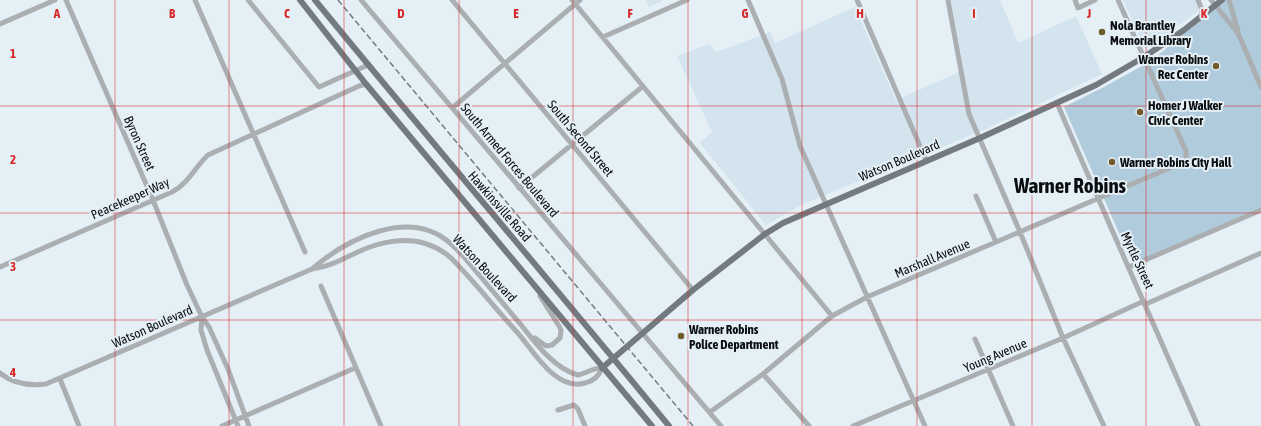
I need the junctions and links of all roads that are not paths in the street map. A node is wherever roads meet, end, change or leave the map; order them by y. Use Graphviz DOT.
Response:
graph roads {
  1 [pos="55,0"];
  2 [pos="66,0"];
  3 [pos="195,0"];
  4 [pos="248,0"];
  5 [pos="300,0"];
  6 [pos="315,0"];
  7 [pos="361,0"];
  8 [pos="452,0"];
  9 [pos="580,0"];
  10 [pos="687,0"];
  11 [pos="748,0"];
  12 [pos="857,0"];
  13 [pos="948,0"];
  14 [pos="1075,0"];
  15 [pos="1095,0"];
  16 [pos="1118,0"];
  17 [pos="1198,0"];
  18 [pos="1211,0"];
  19 [pos="1222,0"];
  20 [pos="1229,0"];
  21 [pos="573,2"];
  22 [pos="1215,6"];
  23 [pos="1200,18"];
  24 [pos="0,24"];
  25 [pos="1238,33"];
  26 [pos="603,37"];
  27 [pos="1144,57"];
  28 [pos="505,64"];
  29 [pos="368,65"];
  30 [pos="355,71"];
  31 [pos="366,84"];
  32 [pos="1261,86"];
  33 [pos="642,87"];
  34 [pos="1057,103"];
  35 [pos="452,108"];
  36 [pos="253,133"];
  37 [pos="980,138"];
  38 [pos="573,144"];
  39 [pos="926,160"];
  40 [pos="519,188"];
  41 [pos="976,196"];
  42 [pos="1097,198"];
  43 [pos="153,200"];
  44 [pos="827,203"];
  45 [pos="1261,210"];
  46 [pos="1020,232"];
  47 [pos="765,234"];
  48 [pos="996,242"];
  49 [pos="305,252"];
  50 [pos="1261,253"];
  51 [pos="0,267"];
  52 [pos="1129,267"];
  53 [pos="312,269"];
  54 [pos="321,286"];
  55 [pos="534,286"];
  56 [pos="693,290"];
  57 [pos="867,297"];
  58 [pos="1145,302"];
  59 [pos="832,316"];
  60 [pos="202,317"];
  61 [pos="522,327"];
  62 [pos="641,334"];
  63 [pos="1063,338"];
  64 [pos="975,339"];
  65 [pos="614,358"];
  66 [pos="355,368"];
  67 [pos="602,368"];
  68 [pos="988,370"];
  69 [pos="0,373"];
  70 [pos="763,374"];
  71 [pos="60,379"];
  72 [pos="913,401"];
  73 [pos="558,410"];
  74 [pos="710,412"];
  75 [pos="245,416"];
  76 [pos="236,420"];
  77 [pos="79,426"];
  78 [pos="222,426"];
  79 [pos="238,426"];
  80 [pos="249,426"];
  81 [pos="381,426"];
  82 [pos="585,426"];
  83 [pos="652,426"];
  84 [pos="669,426"];
  85 [pos="721,426"];
  86 [pos="809,426"];
  87 [pos="853,426"];
  88 [pos="926,426"];
  89 [pos="1013,426"];
  90 [pos="1104,426"];
  91 [pos="1198,426"];
  1 -- 24 [label="street"];
  2 -- 43 [label="street, Byron Street"];
  3 -- 36 [label="street"];
  4 -- 30 [label="street"];
  5 -- 30 [label="main road, Hawkinsville Road"];
  6 -- 29 [label="main road, Hawkinsville Road"];
  7 -- 35 [label="street, South Armed Forces Boulevard"];
  8 -- 28 [label="street, South Second Street"];
  9 -- 21 [label="street"];
  10 -- 26 [label="street"];
  11 -- 44 [label="street"];
  12 -- 39 [label="street"];
  13 -- 37 [label="street"];
  14 -- 15 [label="street"];
  16 -- 27 [label="street"];
  17 -- 23 [label="street"];
  18 -- 22 [label="street"];
  19 -- 22 [label="main road, Watson Boulevard"];
  20 -- 25 [label="street"];
  21 -- 26 [label="street"];
  21 -- 28 [label="street"];
  22 -- 23 [label="main road, Watson Boulevard"];
  22 -- 25 [label="street"];
  23 -- 27 [label="main road, Watson Boulevard"];
  25 -- 32 [label="street"];
  26 -- 33 [label="street"];
  27 -- 34 [label="main road, Watson Boulevard"];
  27 -- 42 [label="street, Marshall Avenue"];
  28 -- 35 [label="street"];
  28 -- 38 [label="street, South Second Street"];
  29 -- 30 [label="street"];
  29 -- 65 [label="main road, Hawkinsville Road"];
  30 -- 31 [label="main road, Hawkinsville Road"];
  31 -- 36 [label="street, Peacekeeper Way"];
  31 -- 55 [label="main road, Hawkinsville Road"];
  33 -- 38 [label="street"];
  33 -- 47 [label="street"];
  34 -- 37 [label="main road, Watson Boulevard"];
  34 -- 42 [label="street, Myrtle Street"];
  35 -- 40 [label="street, South Armed Forces Boulevard"];
  36 -- 43 [label="street, Peacekeeper Way"];
  36 -- 49 [label="street"];
  37 -- 39 [label="main road, Watson Boulevard"];
  37 -- 46 [label="street"];
  38 -- 40 [label="street"];
  38 -- 56 [label="street, South Second Street"];
  39 -- 44 [label="main road, Watson Boulevard"];
  40 -- 62 [label="street, South Armed Forces Boulevard"];
  41 -- 48 [label="street"];
  42 -- 46 [label="street, Marshall Avenue"];
  42 -- 52 [label="street, Myrtle Street"];
  43 -- 51 [label="street, Peacekeeper Way"];
  43 -- 60 [label="street, Byron Street"];
  44 -- 47 [label="main road, Watson Boulevard"];
  44 -- 57 [label="street"];
  45 -- 52 [label="street"];
  46 -- 48 [label="street, Marshall Avenue"];
  46 -- 63 [label="street"];
  47 -- 56 [label="main road, Watson Boulevard"];
  47 -- 59 [label="street"];
  48 -- 57 [label="street, Marshall Avenue"];
  50 -- 58 [label="street, Young Avenue"];
  52 -- 58 [label="street, Myrtle Street"];
  53 -- 60 [label="street, Watson Boulevard"];
  53 -- 61 [label="street, Watson Boulevard"];
  53 -- 67 [label="street, Watson Boulevard"];
  54 -- 66 [label="street"];
  55 -- 61 [label="street"];
  55 -- 67 [label="main road, Hawkinsville Road"];
  56 -- 62 [label="main road, Watson Boulevard"];
  57 -- 59 [label="street, Marshall Avenue"];
  57 -- 72 [label="street"];
  58 -- 63 [label="street, Young Avenue"];
  58 -- 91 [label="street, Myrtle Street"];
  59 -- 70 [label="street, Marshall Avenue"];
  60 -- 71 [label="street, Watson Boulevard"];
  60 -- 75 [label="street, Byron Street"];
  60 -- 76 [label="street, Byron Street"];
  61 -- 67 [label="street, Watson Boulevard"];
  62 -- 65 [label="main road, Watson Boulevard"];
  62 -- 74 [label="street, South Armed Forces Boulevard"];
  63 -- 68 [label="street, Young Avenue"];
  63 -- 90 [label="street"];
  64 -- 68 [label="street"];
  65 -- 67 [label="main road, Watson Boulevard"];
  65 -- 84 [label="main road, Hawkinsville Road"];
  66 -- 75 [label="street"];
  66 -- 81 [label="street"];
  67 -- 83 [label="main road, Hawkinsville Road"];
  68 -- 72 [label="street, Young Avenue"];
  68 -- 89 [label="street"];
  69 -- 71 [label="street, Watson Boulevard"];
  70 -- 74 [label="street, Marshall Avenue"];
  70 -- 86 [label="street"];
  71 -- 77 [label="street"];
  72 -- 87 [label="street, Young Avenue"];
  72 -- 88 [label="street"];
  73 -- 82 [label="street"];
  74 -- 85 [label="street, South Armed Forces Boulevard"];
  75 -- 76 [label="street"];
  75 -- 80 [label="street, Byron Street"];
  76 -- 78 [label="street"];
  76 -- 79 [label="street, Byron Street"];
}
